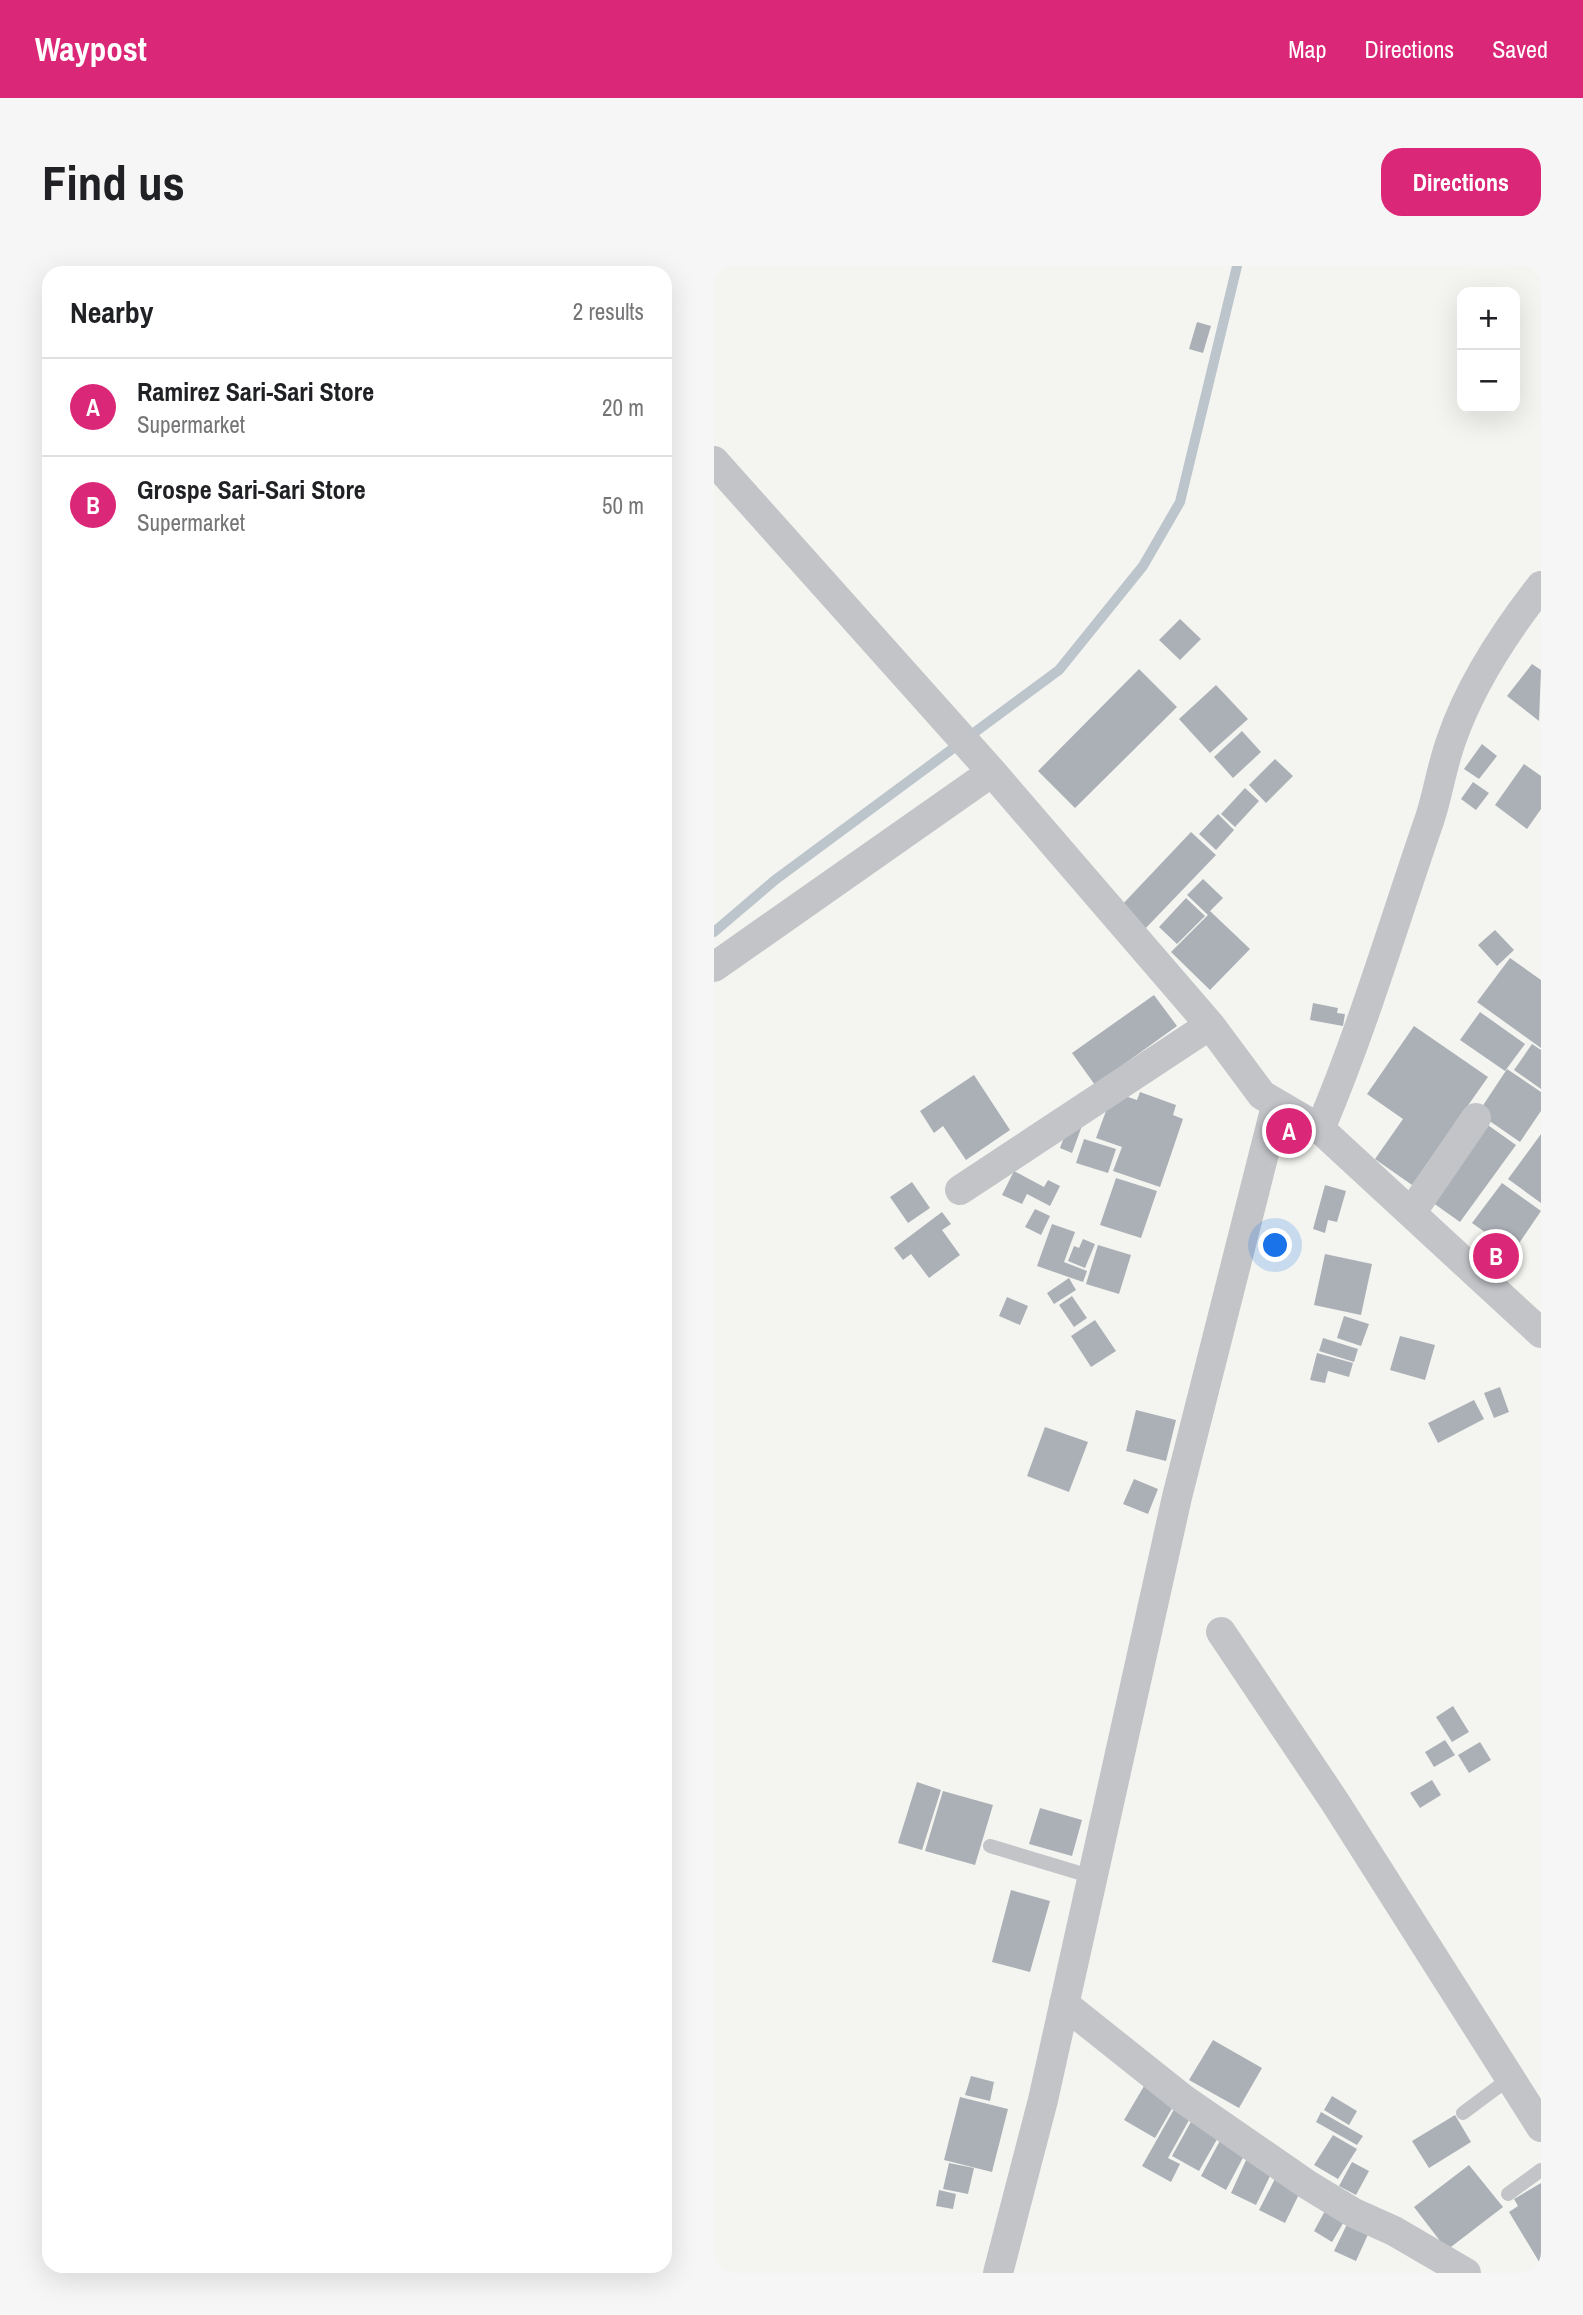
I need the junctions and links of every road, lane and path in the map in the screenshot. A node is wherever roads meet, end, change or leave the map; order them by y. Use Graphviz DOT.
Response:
graph roads {
  1 [pos="714,461"];
  2 [pos="1541,586"];
  3 [pos="992,772"];
  4 [pos="714,967"];
  5 [pos="1210,1025"];
  6 [pos="1276,1106"];
  7 [pos="1476,1118"];
  8 [pos="1320,1129"];
  9 [pos="960,1190"];
  10 [pos="1411,1213"];
  11 [pos="1538,1324"];
  12 [pos="1221,1632"];
  13 [pos="990,1846"];
  14 [pos="1093,1877"];
  15 [pos="1065,2004"];
  16 [pos="1510,2078"];
  17 [pos="1463,2113"];
  18 [pos="1541,2127"];
  19 [pos="1541,2170"];
  20 [pos="1508,2194"];
  21 [pos="999,2273"];
  22 [pos="1466,2273"];
  1 -- 3 [label="street"];
  2 -- 8 [label="street"];
  3 -- 4 [label="street"];
  3 -- 5 [label="street"];
  5 -- 6 [label="street"];
  5 -- 9 [label="street"];
  6 -- 8 [label="street"];
  6 -- 14 [label="street"];
  7 -- 10 [label="street"];
  8 -- 10 [label="street"];
  10 -- 11 [label="street"];
  12 -- 16 [label="street"];
  13 -- 14 [label="lane"];
  14 -- 15 [label="street"];
  15 -- 21 [label="street"];
  15 -- 22 [label="street"];
  16 -- 17 [label="lane"];
  16 -- 18 [label="street"];
  19 -- 20 [label="lane"];
}
